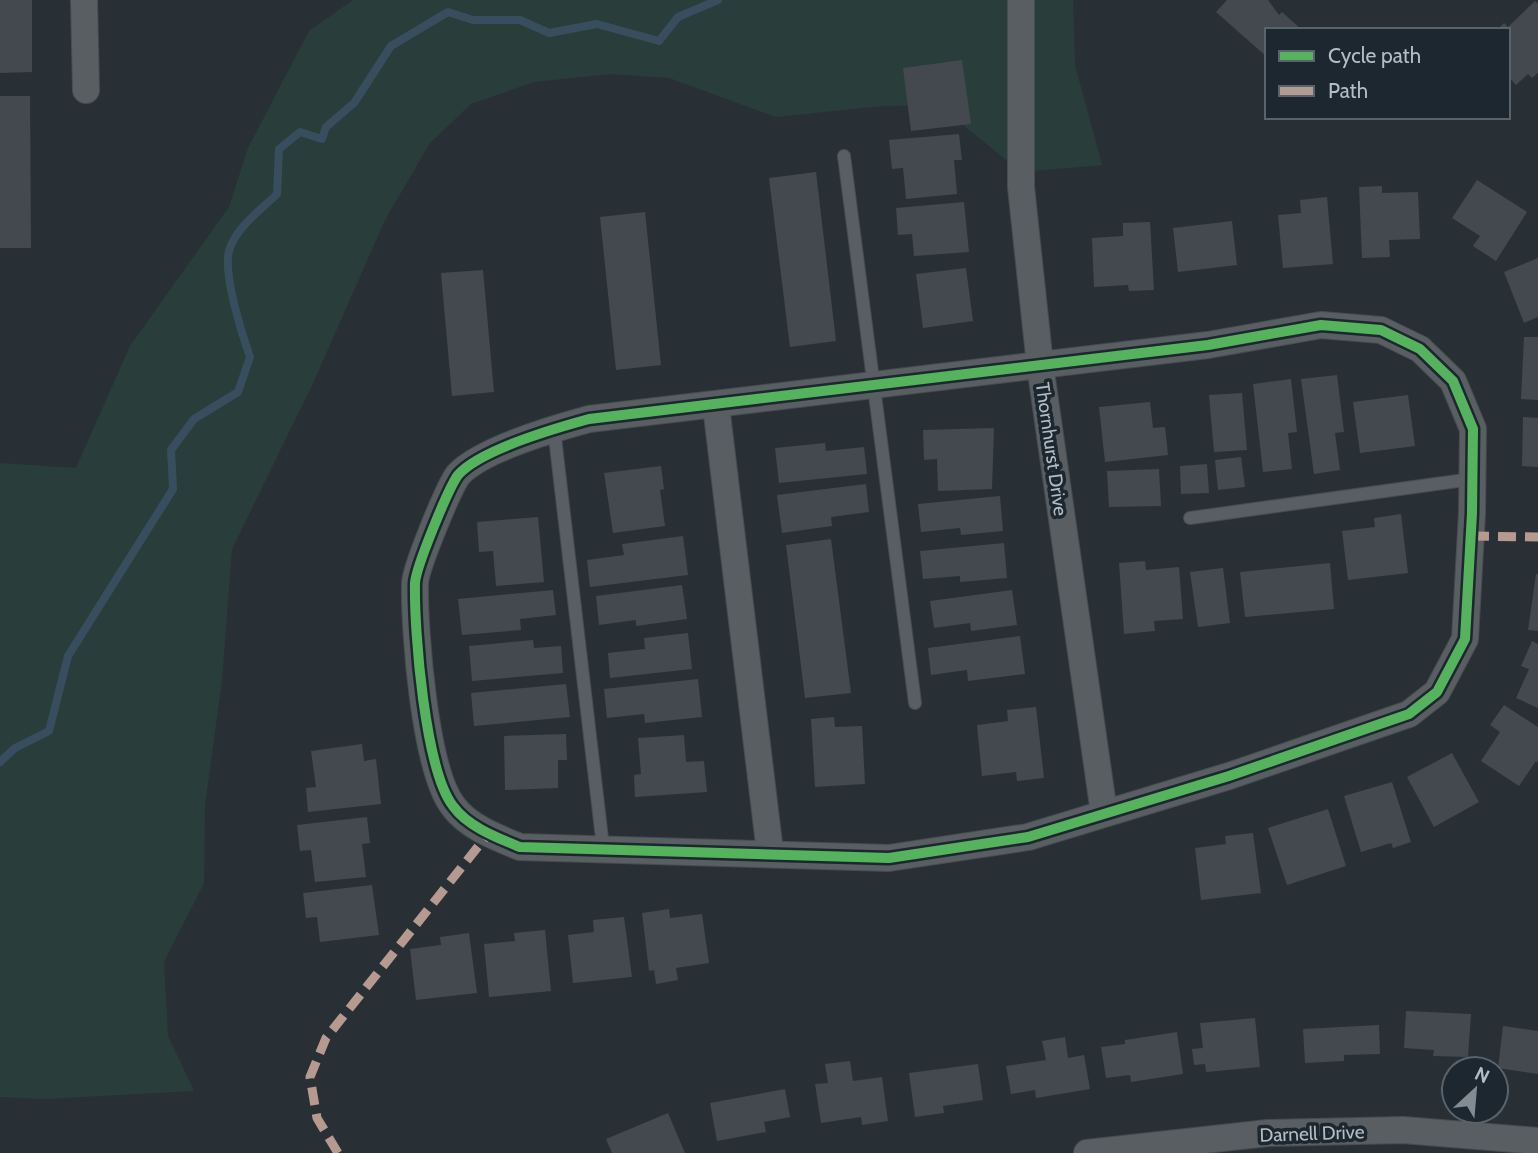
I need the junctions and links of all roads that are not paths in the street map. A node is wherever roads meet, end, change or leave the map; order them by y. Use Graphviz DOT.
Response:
graph roads {
  1 [pos="84,0"];
  2 [pos="1021,0"];
  3 [pos="86,90"];
  4 [pos="844,156"];
  5 [pos="1040,365"];
  6 [pos="876,386"];
  7 [pos="716,405"];
  8 [pos="554,429"];
  9 [pos="1472,480"];
  10 [pos="1190,517"];
  11 [pos="915,704"];
  12 [pos="1104,813"];
  13 [pos="603,848"];
  14 [pos="770,852"];
  15 [pos="1538,1141"];
  16 [pos="1087,1153"];
  1 -- 3 [label="street"];
  2 -- 5 [label="street, Thornhurst Drive"];
  4 -- 6 [label="lane"];
  5 -- 6 [label="street"];
  5 -- 9 [label="street"];
  5 -- 12 [label="street, Thornhurst Drive"];
  6 -- 7 [label="street"];
  6 -- 11 [label="lane"];
  7 -- 8 [label="street"];
  7 -- 14 [label="street"];
  8 -- 13 [label="lane"];
  8 -- 13 [label="street"];
  9 -- 10 [label="lane"];
  9 -- 12 [label="street"];
  12 -- 14 [label="street"];
  13 -- 14 [label="street"];
  15 -- 16 [label="street, Darnell Drive"];
}
